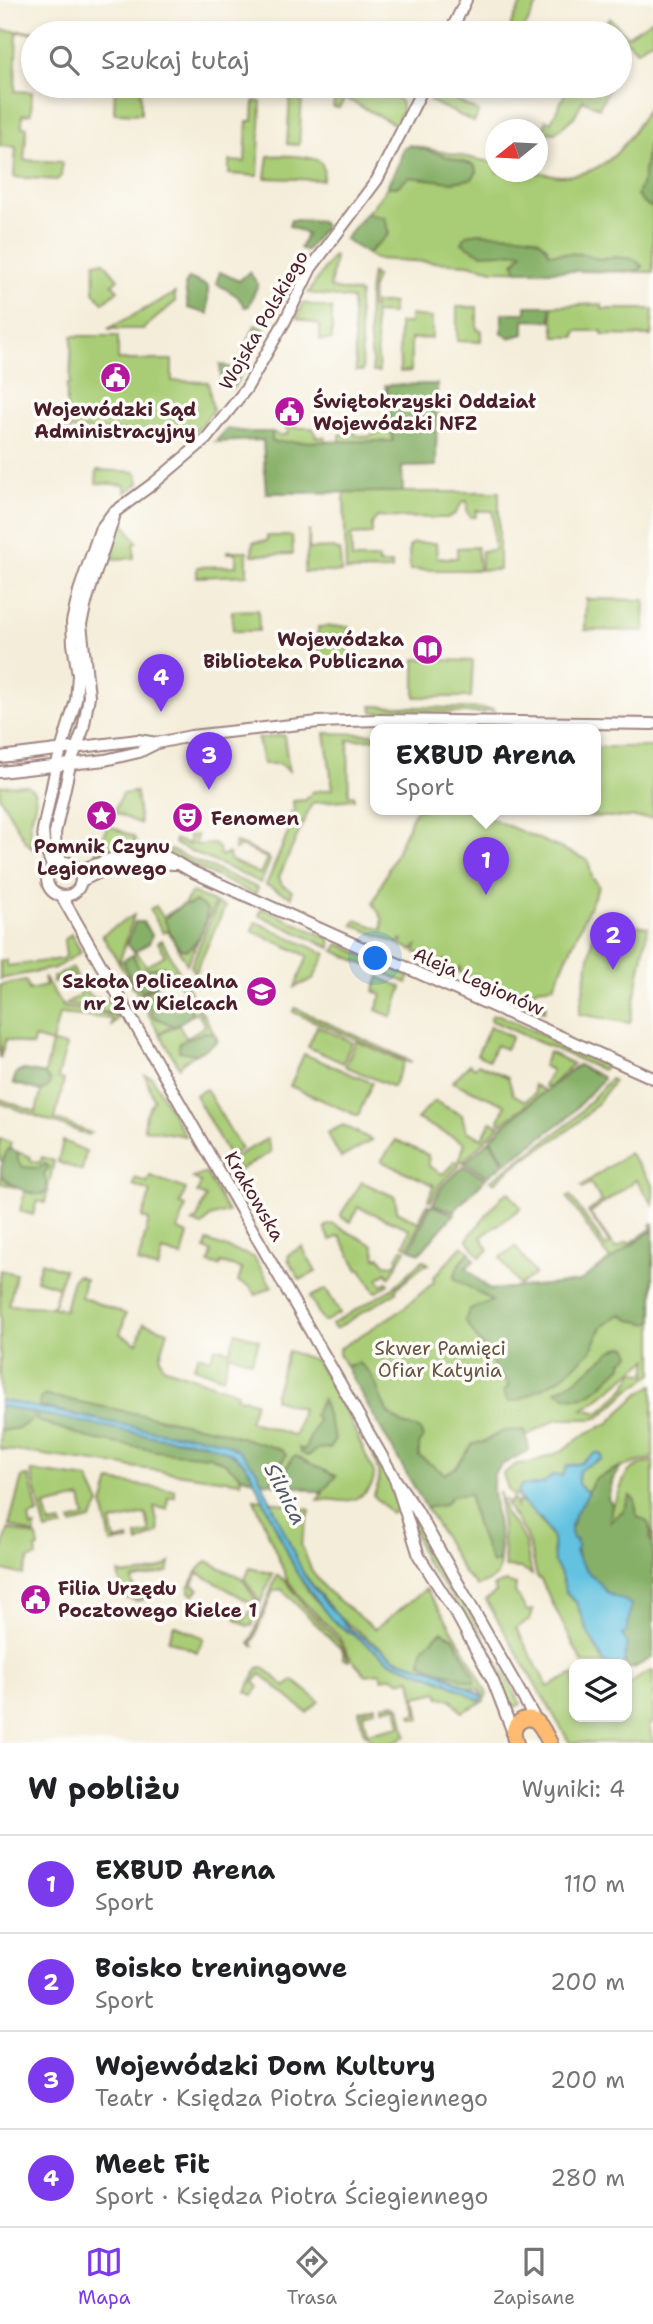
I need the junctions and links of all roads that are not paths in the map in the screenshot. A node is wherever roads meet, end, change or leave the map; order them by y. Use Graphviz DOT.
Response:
graph roads {
  1 [pos="466,0"];
  2 [pos="456,21"];
  3 [pos="418,98"];
  4 [pos="88,580"];
  5 [pos="653,724"];
  6 [pos="157,743"];
  7 [pos="76,748"];
  8 [pos="61,749"];
  9 [pos="0,757"];
  10 [pos="69,765"];
  11 [pos="56,767"];
  12 [pos="0,772"];
  13 [pos="58,864"];
  14 [pos="79,875"];
  15 [pos="68,895"];
  16 [pos="653,1079"];
  17 [pos="395,1479"];
  18 [pos="537,1722"];
  19 [pos="515,1740"];
  20 [pos="550,1743"];
  1 -- 2 [label="street"];
  3 -- 4 [label="street, Wojska Polskiego"];
  4 -- 7 [label="street"];
  4 -- 8 [label="street"];
  5 -- 6 [label="street"];
  6 -- 7 [label="street"];
  6 -- 10 [label="street"];
  7 -- 8 [label="street"];
  7 -- 10 [label="street"];
  8 -- 9 [label="street"];
  8 -- 11 [label="street"];
  10 -- 11 [label="street"];
  10 -- 13 [label="street"];
  11 -- 12 [label="street"];
  11 -- 13 [label="street"];
  13 -- 14 [label="street"];
  13 -- 15 [label="street"];
  14 -- 15 [label="street"];
  14 -- 16 [label="street, Aleja Legionów"];
  15 -- 17 [label="street, Krakowska"];
  17 -- 18 [label="street, Krakowska"];
  17 -- 19 [label="street, Krakowska"];
  18 -- 19 [label="main road, Krakowska"];
  18 -- 20 [label="main road, Krakowska"];
}
